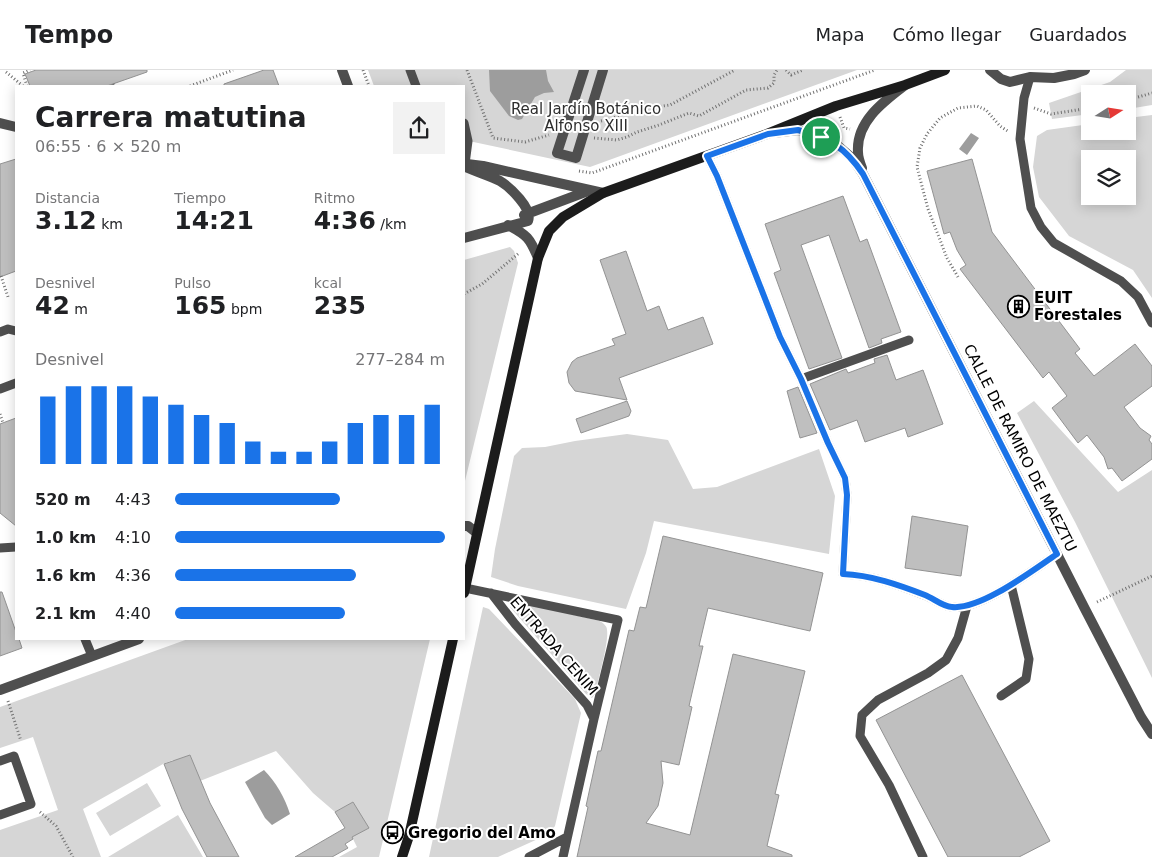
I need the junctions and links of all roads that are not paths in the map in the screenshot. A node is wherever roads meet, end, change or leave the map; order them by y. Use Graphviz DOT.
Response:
graph roads {
  1 [pos="342,70"];
  2 [pos="410,70"];
  3 [pos="584,70"];
  4 [pos="603,70"];
  5 [pos="945,70"];
  6 [pos="990,70"];
  7 [pos="1086,70"];
  8 [pos="1030,73"];
  9 [pos="348,85"];
  10 [pos="416,85"];
  11 [pos="905,85"];
  12 [pos="0,123"];
  13 [pos="15,127"];
  14 [pos="465,128"];
  15 [pos="768,134"];
  16 [pos="707,156"];
  17 [pos="465,158"];
  18 [pos="465,164"];
  19 [pos="465,164"];
  20 [pos="863,174"];
  21 [pos="589,190"];
  22 [pos="602,193"];
  23 [pos="528,212"];
  24 [pos="507,225"];
  25 [pos="465,238"];
  26 [pos="538,258"];
  27 [pos="1152,323"];
  28 [pos="15,331"];
  29 [pos="0,332"];
  30 [pos="909,340"];
  31 [pos="801,379"];
  32 [pos="15,383"];
  33 [pos="0,388"];
  34 [pos="465,526"];
  35 [pos="477,533"];
  36 [pos="0,548"];
  37 [pos="15,548"];
  38 [pos="1057,554"];
  39 [pos="1011,585"];
  40 [pos="465,587"];
  41 [pos="465,591"];
  42 [pos="491,593"];
  43 [pos="967,606"];
  44 [pos="85,640"];
  45 [pos="136,640"];
  46 [pos="453,640"];
  47 [pos="92,656"];
  48 [pos="0,690"];
  49 [pos="1001,696"];
  50 [pos="1141,717"];
  51 [pos="594,719"];
  52 [pos="1152,722"];
  53 [pos="1152,734"];
  54 [pos="0,761"];
  55 [pos="0,815"];
  56 [pos="567,837"];
  57 [pos="402,857"];
  58 [pos="529,857"];
  59 [pos="563,857"];
  60 [pos="923,857"];
  1 -- 9 [label="street"];
  2 -- 10 [label="lane"];
  3 -- 4 [label="street"];
  5 -- 11 [label="street"];
  6 -- 8 [label="street"];
  7 -- 8 [label="street"];
  8 -- 27 [label="lane"];
  11 -- 15 [label="street"];
  11 -- 20 [label="street, CALLE DE RAMIRO DE MAEZTU"];
  12 -- 13 [label="street"];
  14 -- 17 [label="lane"];
  15 -- 16 [label="street"];
  15 -- 20 [label="street, CALLE DE RAMIRO DE MAEZTU"];
  16 -- 22 [label="street"];
  16 -- 31 [label="lane"];
  18 -- 21 [label="street"];
  19 -- 23 [label="street"];
  20 -- 38 [label="street, CALLE DE RAMIRO DE MAEZTU"];
  21 -- 22 [label="street"];
  21 -- 23 [label="street"];
  22 -- 26 [label="street"];
  23 -- 24 [label="street"];
  24 -- 25 [label="street"];
  24 -- 26 [label="street"];
  26 -- 35 [label="street"];
  28 -- 29 [label="lane"];
  30 -- 31 [label="lane"];
  31 -- 43 [label="lane"];
  32 -- 33 [label="lane"];
  34 -- 35 [label="street"];
  35 -- 40 [label="street"];
  36 -- 37 [label="lane"];
  38 -- 39 [label="lane"];
  38 -- 50 [label="street, CALLE DE RAMIRO DE MAEZTU"];
  39 -- 43 [label="lane"];
  39 -- 49 [label="lane"];
  41 -- 42 [label="lane, ENTRADA CENIM"];
  42 -- 51 [label="lane, ENTRADA CENIM"];
  42 -- 51 [label="lane, ENTRADA CENIM"];
  43 -- 60 [label="lane"];
  44 -- 47 [label="lane"];
  45 -- 47 [label="street"];
  46 -- 57 [label="street"];
  47 -- 48 [label="street"];
  50 -- 52 [label="street"];
  50 -- 53 [label="street, CALLE DE RAMIRO DE MAEZTU"];
  51 -- 56 [label="lane, ENTRADA CENIM"];
  54 -- 55 [label="lane"];
  56 -- 58 [label="lane"];
  56 -- 59 [label="lane, ENTRADA CENIM"];
}
